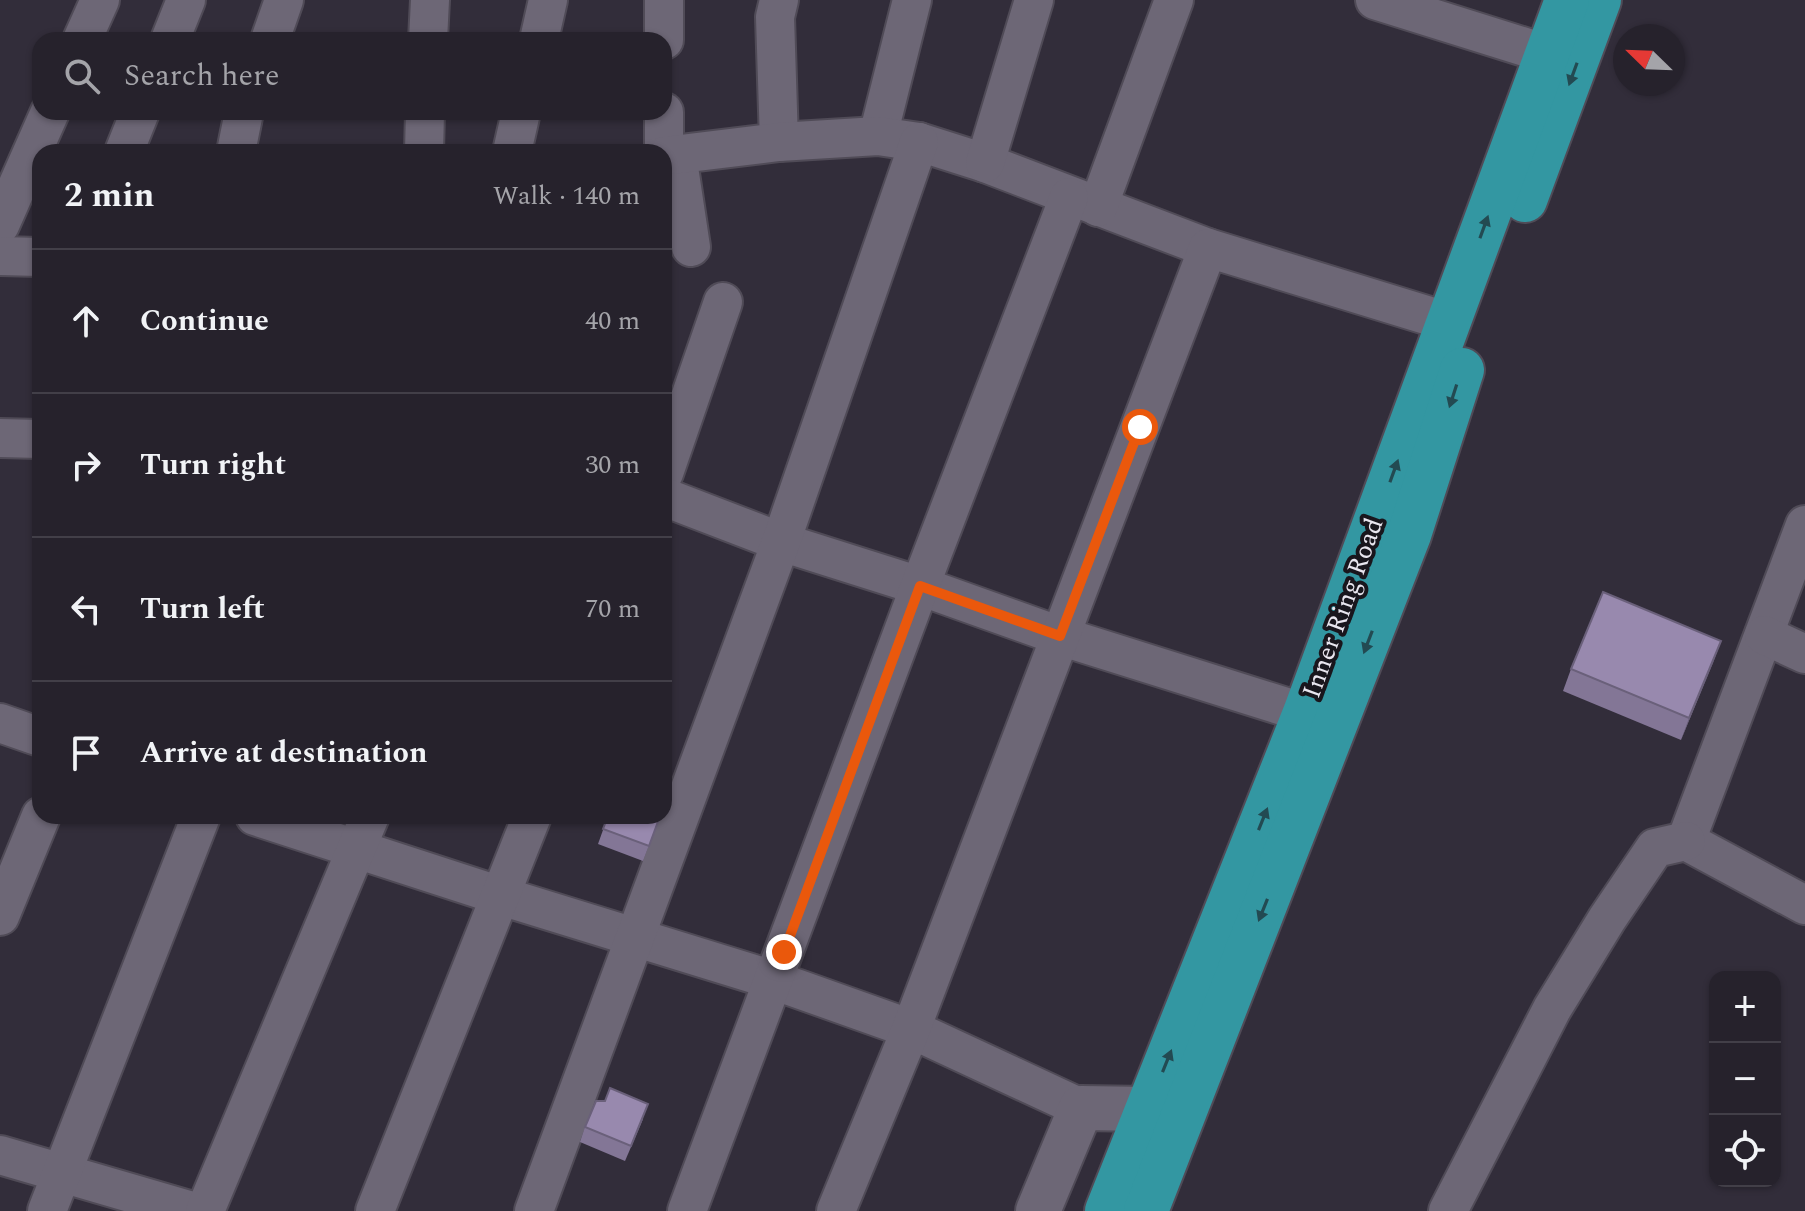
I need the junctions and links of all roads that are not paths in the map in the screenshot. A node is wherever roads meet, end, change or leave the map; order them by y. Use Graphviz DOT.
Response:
graph roads {
  1 [pos="100,0"];
  2 [pos="186,0"];
  3 [pos="284,0"];
  4 [pos="430,0"];
  5 [pos="548,0"];
  6 [pos="664,0"];
  7 [pos="779,0"];
  8 [pos="912,0"];
  9 [pos="1034,0"];
  10 [pos="1174,0"];
  11 [pos="1375,0"];
  12 [pos="1567,0"];
  13 [pos="1599,0"];
  14 [pos="86,32"];
  15 [pos="173,32"];
  16 [pos="273,32"];
  17 [pos="428,32"];
  18 [pos="541,32"];
  19 [pos="664,32"];
  20 [pos="1547,54"];
  21 [pos="46,120"];
  22 [pos="137,120"];
  23 [pos="242,120"];
  24 [pos="425,120"];
  25 [pos="519,120"];
  26 [pos="665,120"];
  27 [pos="878,136"];
  28 [pos="779,142"];
  29 [pos="919,142"];
  30 [pos="36,144"];
  31 [pos="127,144"];
  32 [pos="238,144"];
  33 [pos="424,144"];
  34 [pos="514,144"];
  35 [pos="667,144"];
  36 [pos="32,153"];
  37 [pos="672,154"];
  38 [pos="985,163"];
  39 [pos="672,170"];
  40 [pos="1084,202"];
  41 [pos="0,225"];
  42 [pos="691,247"];
  43 [pos="1208,248"];
  44 [pos="0,256"];
  45 [pos="32,257"];
  46 [pos="723,302"];
  47 [pos="1449,322"];
  48 [pos="0,438"];
  49 [pos="32,439"];
  50 [pos="672,450"];
  51 [pos="672,500"];
  52 [pos="1805,525"];
  53 [pos="781,542"];
  54 [pos="920,586"];
  55 [pos="1764,635"];
  56 [pos="1060,636"];
  57 [pos="1805,654"];
  58 [pos="1305,713"];
  59 [pos="0,723"];
  60 [pos="32,734"];
  61 [pos="38,824"];
  62 [pos="198,824"];
  63 [pos="306,824"];
  64 [pos="529,824"];
  65 [pos="364,833"];
  66 [pos="1686,841"];
  67 [pos="501,896"];
  68 [pos="1805,905"];
  69 [pos="0,916"];
  70 [pos="635,938"];
  71 [pos="773,980"];
  72 [pos="911,1029"];
  73 [pos="1081,1108"];
  74 [pos="1149,1109"];
  75 [pos="0,1155"];
  76 [pos="61,1173"];
  77 [pos="47,1211"];
  78 [pos="192,1211"];
  79 [pos="205,1211"];
  80 [pos="375,1211"];
  81 [pos="534,1211"];
  82 [pos="687,1211"];
  83 [pos="836,1211"];
  84 [pos="1038,1211"];
  85 [pos="1107,1211"];
  86 [pos="1146,1211"];
  87 [pos="1448,1211"];
  1 -- 14 [label="street"];
  2 -- 15 [label="street"];
  3 -- 16 [label="street"];
  4 -- 17 [label="street"];
  5 -- 18 [label="street"];
  6 -- 19 [label="street"];
  7 -- 28 [label="street"];
  8 -- 27 [label="street"];
  9 -- 38 [label="street"];
  10 -- 40 [label="street"];
  11 -- 20 [label="street"];
  12 -- 20 [label="highway, Inner Ring Road"];
  13 -- 86 [label="highway, Inner Ring Road, one-way"];
  47 -- 20 [label="highway, Inner Ring Road, one-way"];
  21 -- 30 [label="street"];
  22 -- 31 [label="street"];
  23 -- 32 [label="street"];
  24 -- 33 [label="street"];
  25 -- 34 [label="street"];
  26 -- 35 [label="street"];
  27 -- 28 [label="street"];
  27 -- 29 [label="street"];
  28 -- 37 [label="street"];
  29 -- 38 [label="street"];
  29 -- 53 [label="street"];
  36 -- 41 [label="street"];
  38 -- 40 [label="street"];
  39 -- 42 [label="street"];
  40 -- 43 [label="street"];
  40 -- 54 [label="street"];
  43 -- 47 [label="street"];
  43 -- 56 [label="street"];
  44 -- 45 [label="street"];
  46 -- 50 [label="street"];
  58 -- 47 [label="highway, Inner Ring Road, one-way"];
  48 -- 49 [label="street"];
  51 -- 53 [label="street"];
  52 -- 55 [label="street"];
  53 -- 54 [label="street"];
  53 -- 70 [label="street"];
  54 -- 56 [label="street"];
  54 -- 71 [label="street"];
  55 -- 57 [label="street"];
  55 -- 66 [label="street"];
  56 -- 58 [label="street"];
  56 -- 72 [label="street"];
  74 -- 58 [label="highway, Inner Ring Road, one-way"];
  59 -- 60 [label="street"];
  61 -- 69 [label="street"];
  62 -- 76 [label="street"];
  63 -- 65 [label="street"];
  64 -- 67 [label="street"];
  65 -- 67 [label="street"];
  65 -- 79 [label="street"];
  66 -- 68 [label="street"];
  66 -- 87 [label="street"];
  67 -- 70 [label="street"];
  67 -- 80 [label="street"];
  70 -- 71 [label="street"];
  70 -- 81 [label="street"];
  71 -- 72 [label="street"];
  71 -- 82 [label="street"];
  72 -- 73 [label="street"];
  72 -- 83 [label="street"];
  73 -- 74 [label="street"];
  73 -- 84 [label="street"];
  74 -- 85 [label="highway, Inner Ring Road"];
  75 -- 76 [label="street"];
  76 -- 77 [label="street"];
  76 -- 78 [label="street"];
}
